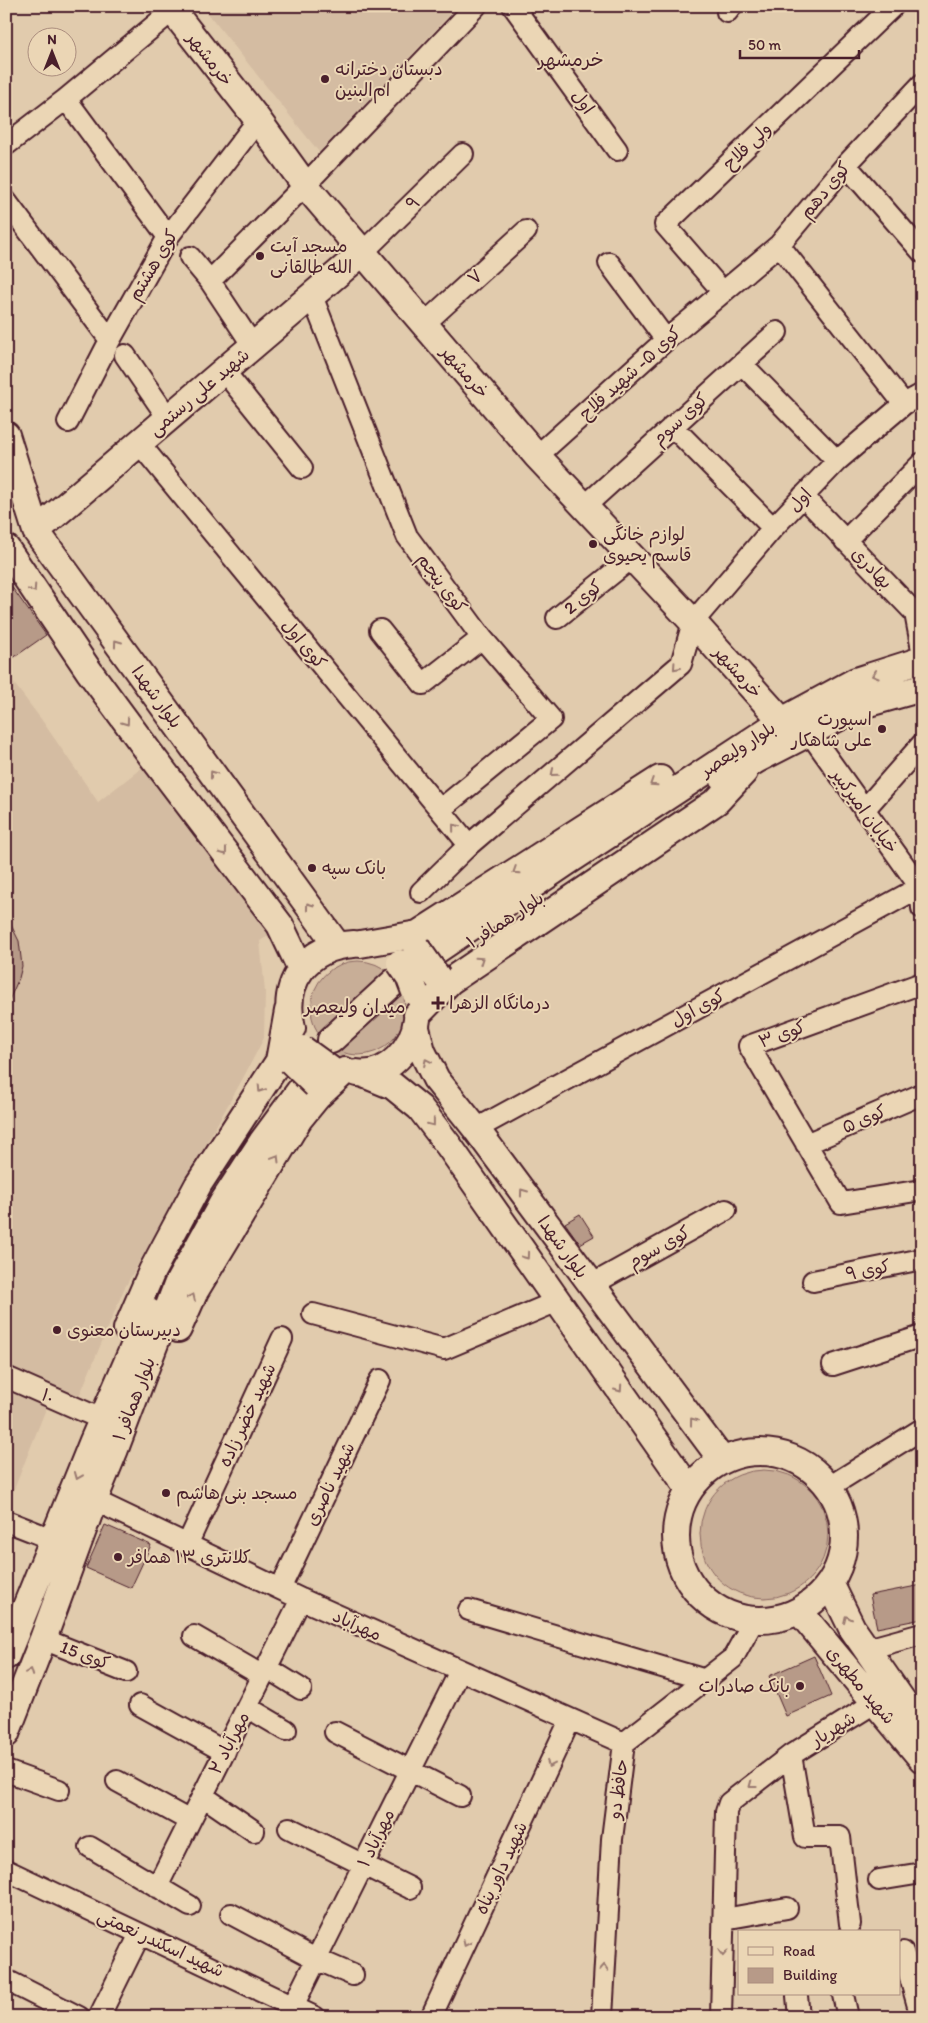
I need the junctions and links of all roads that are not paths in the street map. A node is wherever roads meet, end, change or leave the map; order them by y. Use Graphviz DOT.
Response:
graph roads {
  1 [pos="476,6"];
  2 [pos="513,6"];
  3 [pos="893,6"];
  4 [pos="170,8"];
  5 [pos="922,84"];
  6 [pos="66,99"];
  7 [pos="258,120"];
  8 [pos="6,145"];
  9 [pos="617,150"];
  10 [pos="464,154"];
  11 [pos="846,164"];
  12 [pos="305,184"];
  13 [pos="6,202"];
  14 [pos="526,231"];
  15 [pos="168,237"];
  16 [pos="779,245"];
  17 [pos="363,252"];
  18 [pos="922,252"];
  19 [pos="190,257"];
  20 [pos="608,263"];
  21 [pos="210,281"];
  22 [pos="723,292"];
  23 [pos="312,296"];
  24 [pos="424,324"];
  25 [pos="777,332"];
  26 [pos="110,340"];
  27 [pos="666,340"];
  28 [pos="253,346"];
  29 [pos="125,355"];
  30 [pos="742,364"];
  31 [pos="224,370"];
  32 [pos="922,394"];
  33 [pos="904,404"];
  34 [pos="168,418"];
  35 [pos="68,422"];
  36 [pos="672,426"];
  37 [pos="6,435"];
  38 [pos="139,443"];
  39 [pos="537,456"];
  40 [pos="837,461"];
  41 [pos="922,463"];
  42 [pos="302,468"];
  43 [pos="803,496"];
  44 [pos="584,507"];
  45 [pos="773,528"];
  46 [pos="36,531"];
  47 [pos="845,541"];
  48 [pos="6,548"];
  49 [pos="633,557"];
  50 [pos="918,610"];
  51 [pos="557,618"];
  52 [pos="693,622"];
  53 [pos="380,630"];
  54 [pos="482,638"];
  55 [pos="922,650"];
  56 [pos="922,660"];
  57 [pos="922,688"];
  58 [pos="782,721"];
  59 [pos="809,732"];
  60 [pos="922,744"];
  61 [pos="751,752"];
  62 [pos="441,809"];
  63 [pos="864,810"];
  64 [pos="469,845"];
  65 [pos="571,868"];
  66 [pos="921,888"];
  67 [pos="421,892"];
  68 [pos="922,908"];
  69 [pos="349,944"];
  70 [pos="301,969"];
  71 [pos="419,978"];
  72 [pos="922,983"];
  73 [pos="319,1069"];
  74 [pos="922,1094"];
  75 [pos="476,1129"];
  76 [pos="806,1144"];
  77 [pos="922,1190"];
  78 [pos="726,1210"];
  79 [pos="922,1260"];
  80 [pos="813,1281"];
  81 [pos="591,1285"];
  82 [pos="558,1301"];
  83 [pos="313,1314"];
  84 [pos="922,1336"];
  85 [pos="282,1339"];
  86 [pos="832,1365"];
  87 [pos="6,1377"];
  88 [pos="380,1380"];
  89 [pos="90,1414"];
  90 [pos="922,1429"];
  91 [pos="104,1445"];
  92 [pos="722,1460"];
  93 [pos="829,1487"];
  94 [pos="689,1488"];
  95 [pos="94,1500"];
  96 [pos="6,1521"];
  97 [pos="52,1539"];
  98 [pos="187,1545"];
  99 [pos="830,1583"];
  100 [pos="280,1589"];
  101 [pos="301,1599"];
  102 [pos="469,1610"];
  103 [pos="799,1611"];
  104 [pos="754,1620"];
  105 [pos="922,1634"];
  106 [pos="194,1636"];
  107 [pos="43,1639"];
  108 [pos="8,1645"];
  109 [pos="867,1649"];
  110 [pos="460,1671"];
  111 [pos="126,1672"];
  112 [pos="265,1672"];
  113 [pos="706,1680"];
  114 [pos="300,1689"];
  115 [pos="876,1702"];
  116 [pos="140,1705"];
  117 [pos="247,1707"];
  118 [pos="570,1720"];
  119 [pos="921,1726"];
  120 [pos="286,1730"];
  121 [pos="335,1732"];
  122 [pos="6,1734"];
  123 [pos="624,1743"];
  124 [pos="225,1752"];
  125 [pos="791,1755"];
  126 [pos="922,1759"];
  127 [pos="6,1771"];
  128 [pos="410,1771"];
  129 [pos="117,1781"];
  130 [pos="59,1790"];
  131 [pos="203,1796"];
  132 [pos="460,1796"];
  133 [pos="190,1822"];
  134 [pos="289,1828"];
  135 [pos="254,1831"];
  136 [pos="90,1847"];
  137 [pos="363,1865"];
  138 [pos="6,1870"];
  139 [pos="922,1872"];
  140 [pos="879,1880"];
  141 [pos="157,1886"];
  142 [pos="410,1888"];
  143 [pos="190,1906"];
  144 [pos="787,1908"];
  145 [pos="231,1914"];
  146 [pos="724,1919"];
  147 [pos="850,1924"];
  148 [pos="140,1934"];
  149 [pos="903,1952"];
  150 [pos="316,1959"];
  151 [pos="353,1975"];
  152 [pos="6,1980"];
  153 [pos="797,1996"];
  154 [pos="843,1996"];
  155 [pos="293,2006"];
  156 [pos="79,2017"];
  157 [pos="99,2017"];
  158 [pos="315,2017"];
  159 [pos="431,2017"];
  160 [pos="602,2017"];
  161 [pos="721,2017"];
  162 [pos="800,2017"];
  163 [pos="848,2017"];
  164 [pos="921,2017"];
  1 -- 12 [label="street"];
  2 -- 9 [label="street, اول"];
  3 -- 22 [label="street, ولی فلاح"];
  4 -- 6 [label="street"];
  4 -- 7 [label="main road, خرمشهر"];
  5 -- 11 [label="street, کوی دهم"];
  6 -- 8 [label="street"];
  6 -- 15 [label="street"];
  7 -- 12 [label="main road, خرمشهر"];
  7 -- 15 [label="street, کوی هشتم"];
  10 -- 17 [label="street, ۹"];
  11 -- 16 [label="street, کوی دهم"];
  11 -- 18 [label="street"];
  12 -- 17 [label="main road, خرمشهر"];
  12 -- 21 [label="street"];
  13 -- 26 [label="street"];
  14 -- 24 [label="street, ۷"];
  15 -- 26 [label="street, کوی هشتم"];
  16 -- 22 [label="street, کوی دهم"];
  16 -- 33 [label="street"];
  17 -- 23 [label="main road, شهید علی رستمی"];
  17 -- 24 [label="main road, خرمشهر"];
  19 -- 21 [label="street"];
  20 -- 27 [label="street"];
  21 -- 28 [label="street"];
  22 -- 27 [label="street, کوی ۵- شهید فلاح"];
  23 -- 28 [label="main road, شهید علی رستمی"];
  23 -- 54 [label="street, کوی پنجم"];
  24 -- 39 [label="main road, خرمشهر"];
  25 -- 30 [label="street, کوی سوم"];
  26 -- 35 [label="street, کوی هشتم"];
  27 -- 39 [label="street, کوی ۵- شهید فلاح"];
  28 -- 31 [label="main road, شهید علی رستمی"];
  29 -- 34 [label="street"];
  30 -- 36 [label="street, کوی سوم"];
  30 -- 40 [label="street"];
  31 -- 34 [label="main road, شهید علی رستمی"];
  31 -- 42 [label="street"];
  32 -- 33 [label="street, اول"];
  33 -- 40 [label="street, اول"];
  34 -- 38 [label="main road, شهید علی رستمی"];
  36 -- 44 [label="street, کوی سوم"];
  36 -- 45 [label="street"];
  37 -- 46 [label="main road, بلوار شهدا"];
  38 -- 46 [label="main road, شهید علی رستمی"];
  38 -- 62 [label="street, کوی اول"];
  39 -- 44 [label="main road, خرمشهر"];
  40 -- 43 [label="street, اول"];
  41 -- 47 [label="street"];
  43 -- 45 [label="street, اول"];
  43 -- 47 [label="street, بهادری"];
  44 -- 49 [label="main road, خرمشهر"];
  45 -- 52 [label="street, اول"];
  69 -- 46 [label="main road, بلوار شهدا, one-way"];
  47 -- 50 [label="street, بهادری"];
  48 -- 70 [label="main road, one-way"];
  49 -- 51 [label="street, کوی 2"];
  49 -- 52 [label="main road, خرمشهر"];
  50 -- 55 [label="street, بهادری"];
  52 -- 58 [label="main road, خرمشهر"];
  52 -- 64 [label="street, one-way"];
  53 -- 54 [label="street"];
  54 -- 62 [label="street, کوی پنجم"];
  56 -- 58 [label="main road, بلوار ولیعصر, one-way"];
  57 -- 59 [label="main road, بلوار ولیعصر"];
  58 -- 61 [label="main road, بلوار ولیعصر"];
  59 -- 61 [label="main road, بلوار ولیعصر"];
  59 -- 63 [label="street, خیابان امیرکبیر"];
  60 -- 63 [label="street"];
  61 -- 65 [label="main road, بلوار ولیعصر"];
  71 -- 61 [label="main road, one-way"];
  61 -- 71 [label="main road, one-way"];
  64 -- 62 [label="street, کوی اول, one-way"];
  63 -- 66 [label="street, خیابان امیرکبیر"];
  64 -- 67 [label="street"];
  65 -- 71 [label="main road, بلوار همافر ۱"];
  66 -- 68 [label="street"];
  66 -- 75 [label="street, کوی اول"];
  69 -- 70 [label="main road"];
  69 -- 71 [label="main road"];
  69 -- 71 [label="main road"];
  70 -- 73 [label="main road"];
  71 -- 73 [label="main road, بلوار همافر ۱"];
  71 -- 73 [label="main road"];
  75 -- 71 [label="main road, بلوار شهدا, one-way"];
  72 -- 76 [label="street, کوی ۳"];
  73 -- 82 [label="main road, بلوار شهدا, one-way"];
  73 -- 89 [label="main road, one-way"];
  73 -- 91 [label="main road, بلوار همافر ۱"];
  74 -- 76 [label="street, کوی ۵"];
  81 -- 75 [label="main road, بلوار شهدا, one-way"];
  76 -- 77 [label="street"];
  78 -- 81 [label="street, کوی سوم"];
  79 -- 80 [label="street, کوی ۹"];
  92 -- 81 [label="main road, بلوار شهدا, one-way"];
  82 -- 83 [label="street"];
  82 -- 94 [label="main road, بلوار شهدا, one-way"];
  84 -- 86 [label="street"];
  85 -- 98 [label="street, شهید خضر زاده"];
  87 -- 89 [label="street, ۱۰"];
  88 -- 100 [label="street, شهید ناصری"];
  89 -- 91 [label="main road"];
  90 -- 93 [label="street"];
  91 -- 95 [label="main road, بلوار همافر ۱"];
  91 -- 97 [label="main road, بلوار همافر ۱, one-way"];
  92 -- 93 [label="main road"];
  92 -- 94 [label="main road"];
  93 -- 99 [label="main road"];
  94 -- 104 [label="main road"];
  95 -- 98 [label="street, مهرآباد"];
  95 -- 107 [label="main road, بلوار همافر ۱"];
  96 -- 97 [label="street"];
  97 -- 108 [label="main road, بلوار همافر ۱"];
  98 -- 100 [label="street, مهرآباد"];
  99 -- 103 [label="main road"];
  109 -- 99 [label="main road, شهید مطهری, one-way"];
  100 -- 101 [label="street, مهرآباد"];
  101 -- 110 [label="street, مهرآباد"];
  101 -- 112 [label="street, مهرآباد ۲"];
  102 -- 113 [label="street"];
  103 -- 104 [label="main road"];
  103 -- 115 [label="main road, شهید مطهری"];
  104 -- 113 [label="street, حافظ دو"];
  105 -- 109 [label="street"];
  106 -- 112 [label="street"];
  107 -- 111 [label="street, کوی 15"];
  122 -- 107 [label="main road, بلوار همافر ۱, one-way"];
  109 -- 119 [label="main road, شهید مطهری"];
  110 -- 118 [label="street, مهرآباد"];
  110 -- 128 [label="street, مهرآباد ۱"];
  112 -- 114 [label="street"];
  112 -- 117 [label="street, مهرآباد ۲"];
  113 -- 123 [label="street, حافظ دو"];
  115 -- 125 [label="street, شهریار"];
  115 -- 126 [label="main road, شهید مطهری"];
  116 -- 124 [label="street"];
  117 -- 120 [label="street"];
  117 -- 124 [label="street, مهرآباد ۲"];
  118 -- 123 [label="street, مهرآباد"];
  118 -- 159 [label="street, شهید داور پناه, one-way"];
  121 -- 128 [label="street"];
  160 -- 123 [label="street, حافظ دو, one-way"];
  124 -- 131 [label="street, مهرآباد ۲"];
  125 -- 146 [label="street, شهریار, one-way"];
  125 -- 147 [label="street"];
  127 -- 130 [label="street"];
  128 -- 132 [label="street"];
  128 -- 137 [label="street, مهرآباد ۱"];
  129 -- 133 [label="street"];
  131 -- 133 [label="street, مهرآباد ۲"];
  131 -- 135 [label="street"];
  133 -- 141 [label="street, مهرآباد ۲"];
  134 -- 137 [label="street"];
  136 -- 141 [label="street"];
  137 -- 142 [label="street"];
  137 -- 150 [label="street, مهرآباد ۱"];
  138 -- 148 [label="street, شهید اسکندر نعمتی"];
  139 -- 140 [label="street"];
  141 -- 143 [label="street"];
  144 -- 146 [label="street"];
  145 -- 150 [label="street"];
  146 -- 161 [label="street, شهریار, one-way"];
  148 -- 155 [label="street, شهید اسکندر نعمتی"];
  148 -- 157 [label="street"];
  149 -- 164 [label="street"];
  150 -- 151 [label="street"];
  150 -- 155 [label="street, مهرآباد ۱"];
  152 -- 156 [label="street"];
  153 -- 162 [label="street"];
  154 -- 163 [label="street"];
  155 -- 158 [label="street, شهید اسکندر نعمتی"];
}
